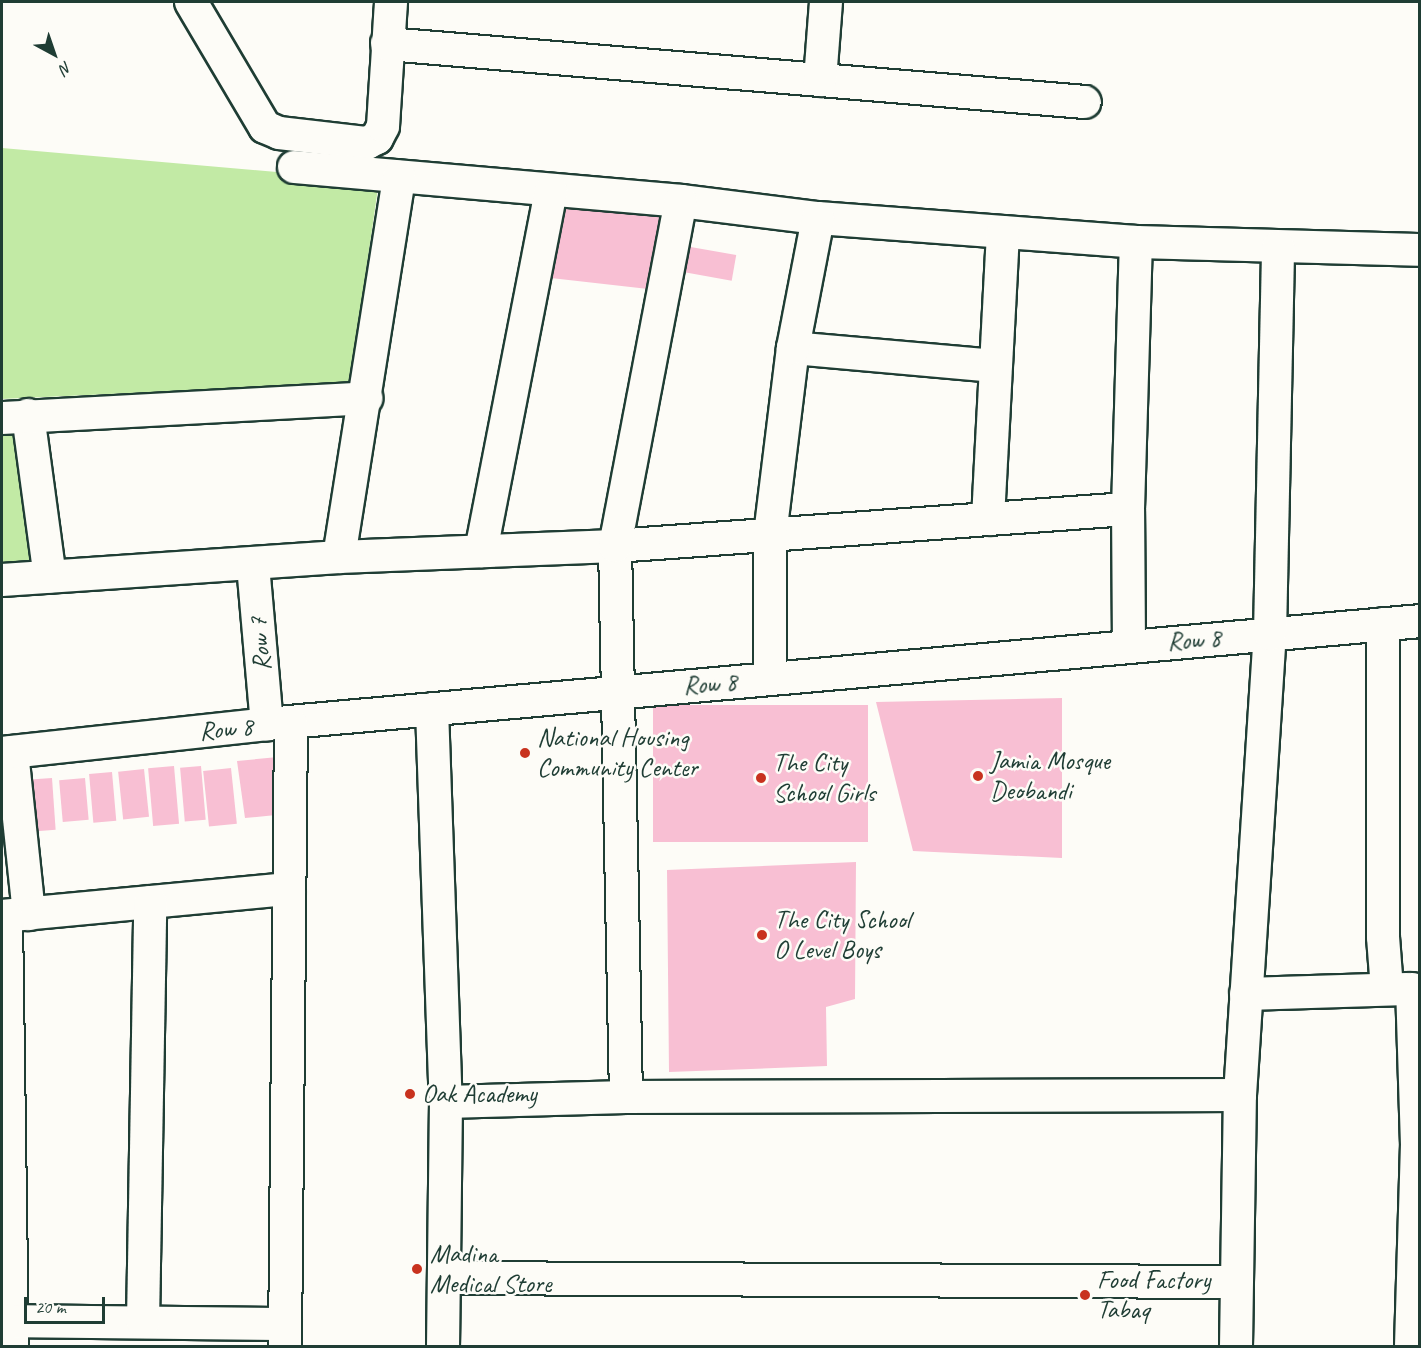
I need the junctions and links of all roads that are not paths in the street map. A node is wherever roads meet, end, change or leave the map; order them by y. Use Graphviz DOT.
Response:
graph roads {
  1 [pos="191,2"];
  2 [pos="391,2"];
  3 [pos="826,2"];
  4 [pos="387,44"];
  5 [pos="820,80"];
  6 [pos="1085,102"];
  7 [pos="294,167"];
  8 [pos="399,177"];
  9 [pos="551,191"];
  10 [pos="681,201"];
  11 [pos="818,218"];
  12 [pos="1003,232"];
  13 [pos="1137,242"];
  14 [pos="1278,247"];
  15 [pos="1419,250"];
  16 [pos="793,348"];
  17 [pos="993,366"];
  18 [pos="366,399"];
  19 [pos="15,416"];
  20 [pos="1128,509"];
  21 [pos="987,519"];
  22 [pos="770,535"];
  23 [pos="615,546"];
  24 [pos="481,551"];
  25 [pos="339,557"];
  26 [pos="253,565"];
  27 [pos="50,577"];
  28 [pos="2,580"];
  29 [pos="1419,621"];
  30 [pos="1383,624"];
  31 [pos="1270,634"];
  32 [pos="1129,646"];
  33 [pos="770,679"];
  34 [pos="620,692"];
  35 [pos="432,709"];
  36 [pos="279,724"];
  37 [pos="7,753"];
  38 [pos="289,889"];
  39 [pos="150,902"];
  40 [pos="12,915"];
  41 [pos="1406,989"];
  42 [pos="1246,994"];
  43 [pos="1240,1095"];
  44 [pos="626,1097"];
  45 [pos="446,1102"];
  46 [pos="5,1142"];
  47 [pos="1418,1145"];
  48 [pos="445,1278"];
  49 [pos="1236,1282"];
  50 [pos="1415,1304"];
  51 [pos="142,1322"];
  52 [pos="8,1330"];
  53 [pos="285,1335"];
  54 [pos="442,1347"];
  55 [pos="1236,1347"];
  56 [pos="1411,1347"];
  1 -- 4 [label="street"];
  2 -- 4 [label="street"];
  3 -- 5 [label="street"];
  4 -- 5 [label="street"];
  5 -- 6 [label="street"];
  7 -- 8 [label="street"];
  8 -- 9 [label="street"];
  8 -- 18 [label="street"];
  9 -- 10 [label="street"];
  9 -- 24 [label="street"];
  10 -- 11 [label="street"];
  10 -- 23 [label="street"];
  11 -- 12 [label="street"];
  11 -- 16 [label="street"];
  12 -- 13 [label="street"];
  12 -- 17 [label="street"];
  13 -- 14 [label="street"];
  13 -- 20 [label="street"];
  14 -- 15 [label="street"];
  14 -- 31 [label="street"];
  16 -- 17 [label="street"];
  16 -- 22 [label="street"];
  17 -- 21 [label="street"];
  18 -- 19 [label="street"];
  18 -- 25 [label="street"];
  19 -- 27 [label="street"];
  20 -- 21 [label="street"];
  20 -- 32 [label="street"];
  21 -- 22 [label="street"];
  22 -- 23 [label="street"];
  22 -- 33 [label="street"];
  23 -- 24 [label="street"];
  23 -- 34 [label="street"];
  24 -- 25 [label="street"];
  25 -- 26 [label="street"];
  26 -- 27 [label="street"];
  26 -- 36 [label="street, Row 7"];
  27 -- 28 [label="street"];
  29 -- 30 [label="street, Row 8"];
  30 -- 31 [label="street, Row 8"];
  30 -- 41 [label="street"];
  31 -- 32 [label="street, Row 8"];
  31 -- 42 [label="street"];
  32 -- 33 [label="street, Row 8"];
  33 -- 34 [label="street, Row 8"];
  34 -- 35 [label="street, Row 8"];
  34 -- 44 [label="street"];
  35 -- 36 [label="street, Row 8"];
  35 -- 45 [label="street"];
  36 -- 37 [label="street, Row 8"];
  36 -- 38 [label="street, Row 7"];
  37 -- 40 [label="street"];
  38 -- 39 [label="street"];
  38 -- 53 [label="street, Row 7"];
  39 -- 40 [label="street"];
  39 -- 51 [label="street"];
  40 -- 46 [label="street"];
  41 -- 42 [label="street"];
  41 -- 47 [label="street"];
  42 -- 43 [label="street"];
  43 -- 44 [label="street"];
  43 -- 49 [label="street"];
  44 -- 45 [label="street"];
  45 -- 48 [label="street"];
  46 -- 52 [label="street"];
  47 -- 50 [label="street"];
  48 -- 49 [label="street"];
  48 -- 54 [label="street"];
  49 -- 55 [label="street"];
  50 -- 56 [label="street"];
  51 -- 52 [label="street"];
  51 -- 53 [label="street"];
}
